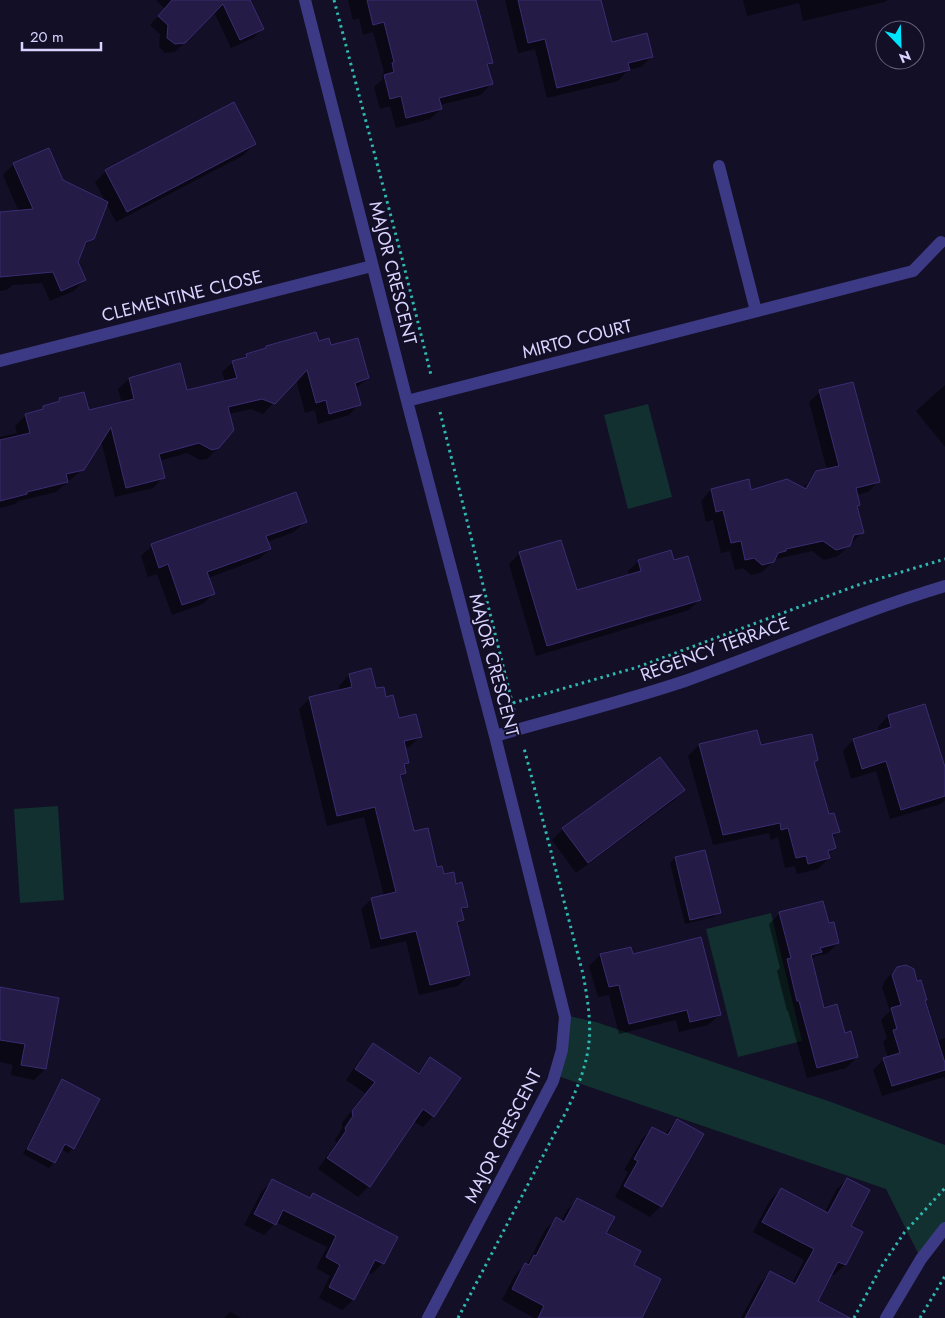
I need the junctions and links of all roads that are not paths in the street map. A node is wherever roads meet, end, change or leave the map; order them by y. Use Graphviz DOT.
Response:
graph roads {
  1 [pos="305,0"];
  2 [pos="719,166"];
  3 [pos="941,242"];
  4 [pos="372,266"];
  5 [pos="756,312"];
  6 [pos="0,361"];
  7 [pos="407,401"];
  8 [pos="945,586"];
  9 [pos="495,736"];
  10 [pos="945,1228"];
  11 [pos="428,1318"];
  12 [pos="886,1318"];
  1 -- 4 [label="street, MAJOR CRESCENT"];
  2 -- 5 [label="street"];
  3 -- 5 [label="street, MIRTO COURT"];
  4 -- 6 [label="street, CLEMENTINE CLOSE"];
  4 -- 7 [label="street, MAJOR CRESCENT"];
  5 -- 7 [label="street, MIRTO COURT"];
  7 -- 9 [label="street, MAJOR CRESCENT"];
  8 -- 9 [label="street, REGENCY TERRACE"];
  9 -- 11 [label="street, MAJOR CRESCENT"];
  10 -- 12 [label="street"];
}
